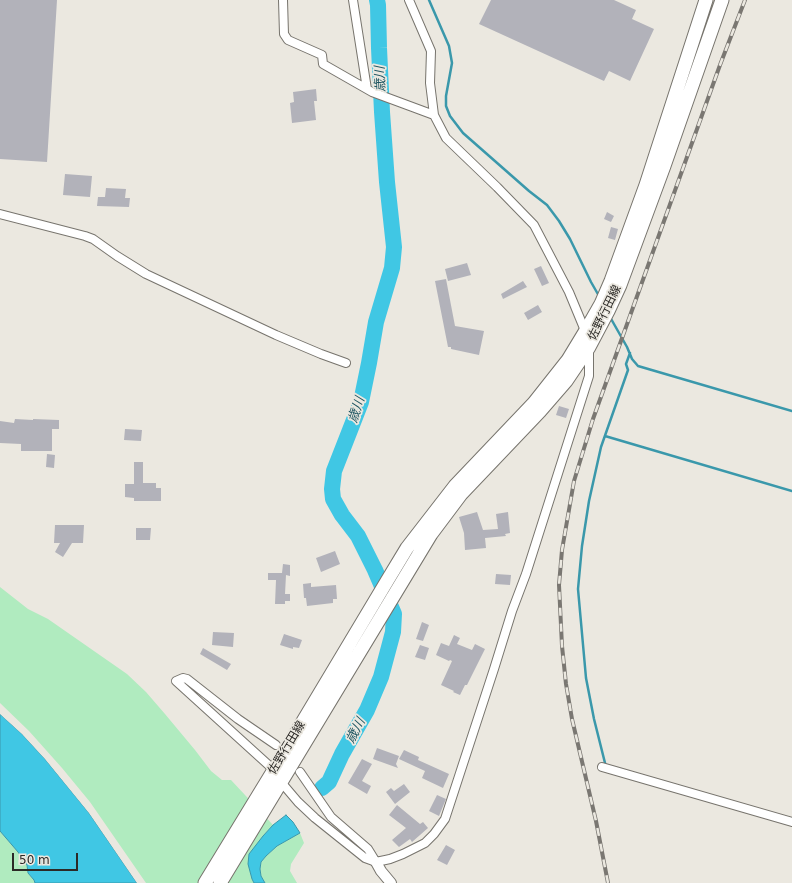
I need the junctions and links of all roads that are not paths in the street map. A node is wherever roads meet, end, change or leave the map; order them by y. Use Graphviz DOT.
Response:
graph roads {
  1 [pos="283,0"];
  2 [pos="353,0"];
  3 [pos="410,0"];
  4 [pos="705,0"];
  5 [pos="721,4"];
  6 [pos="369,90"];
  7 [pos="434,115"];
  8 [pos="0,214"];
  9 [pos="585,332"];
  10 [pos="589,347"];
  11 [pos="346,363"];
  12 [pos="276,745"];
  13 [pos="602,767"];
  14 [pos="274,770"];
  15 [pos="300,772"];
  16 [pos="281,782"];
  17 [pos="792,822"];
  18 [pos="376,862"];
  19 [pos="205,883"];
  20 [pos="220,883"];
  21 [pos="391,883"];
  1 -- 6 [label="street"];
  2 -- 6 [label="street"];
  3 -- 7 [label="street"];
  4 -- 5 [label="street"];
  4 -- 9 [label="main road, 佐野行田線"];
  5 -- 10 [label="main road, 佐野行田線"];
  6 -- 7 [label="street"];
  7 -- 9 [label="street"];
  8 -- 11 [label="street"];
  9 -- 10 [label="street"];
  9 -- 14 [label="main road, 佐野行田線"];
  10 -- 16 [label="main road, 佐野行田線"];
  10 -- 18 [label="street"];
  12 -- 14 [label="street"];
  13 -- 17 [label="street"];
  14 -- 19 [label="main road, 佐野行田線"];
  15 -- 18 [label="street"];
  16 -- 18 [label="street"];
  16 -- 20 [label="main road, 佐野行田線"];
  18 -- 21 [label="street"];
}
